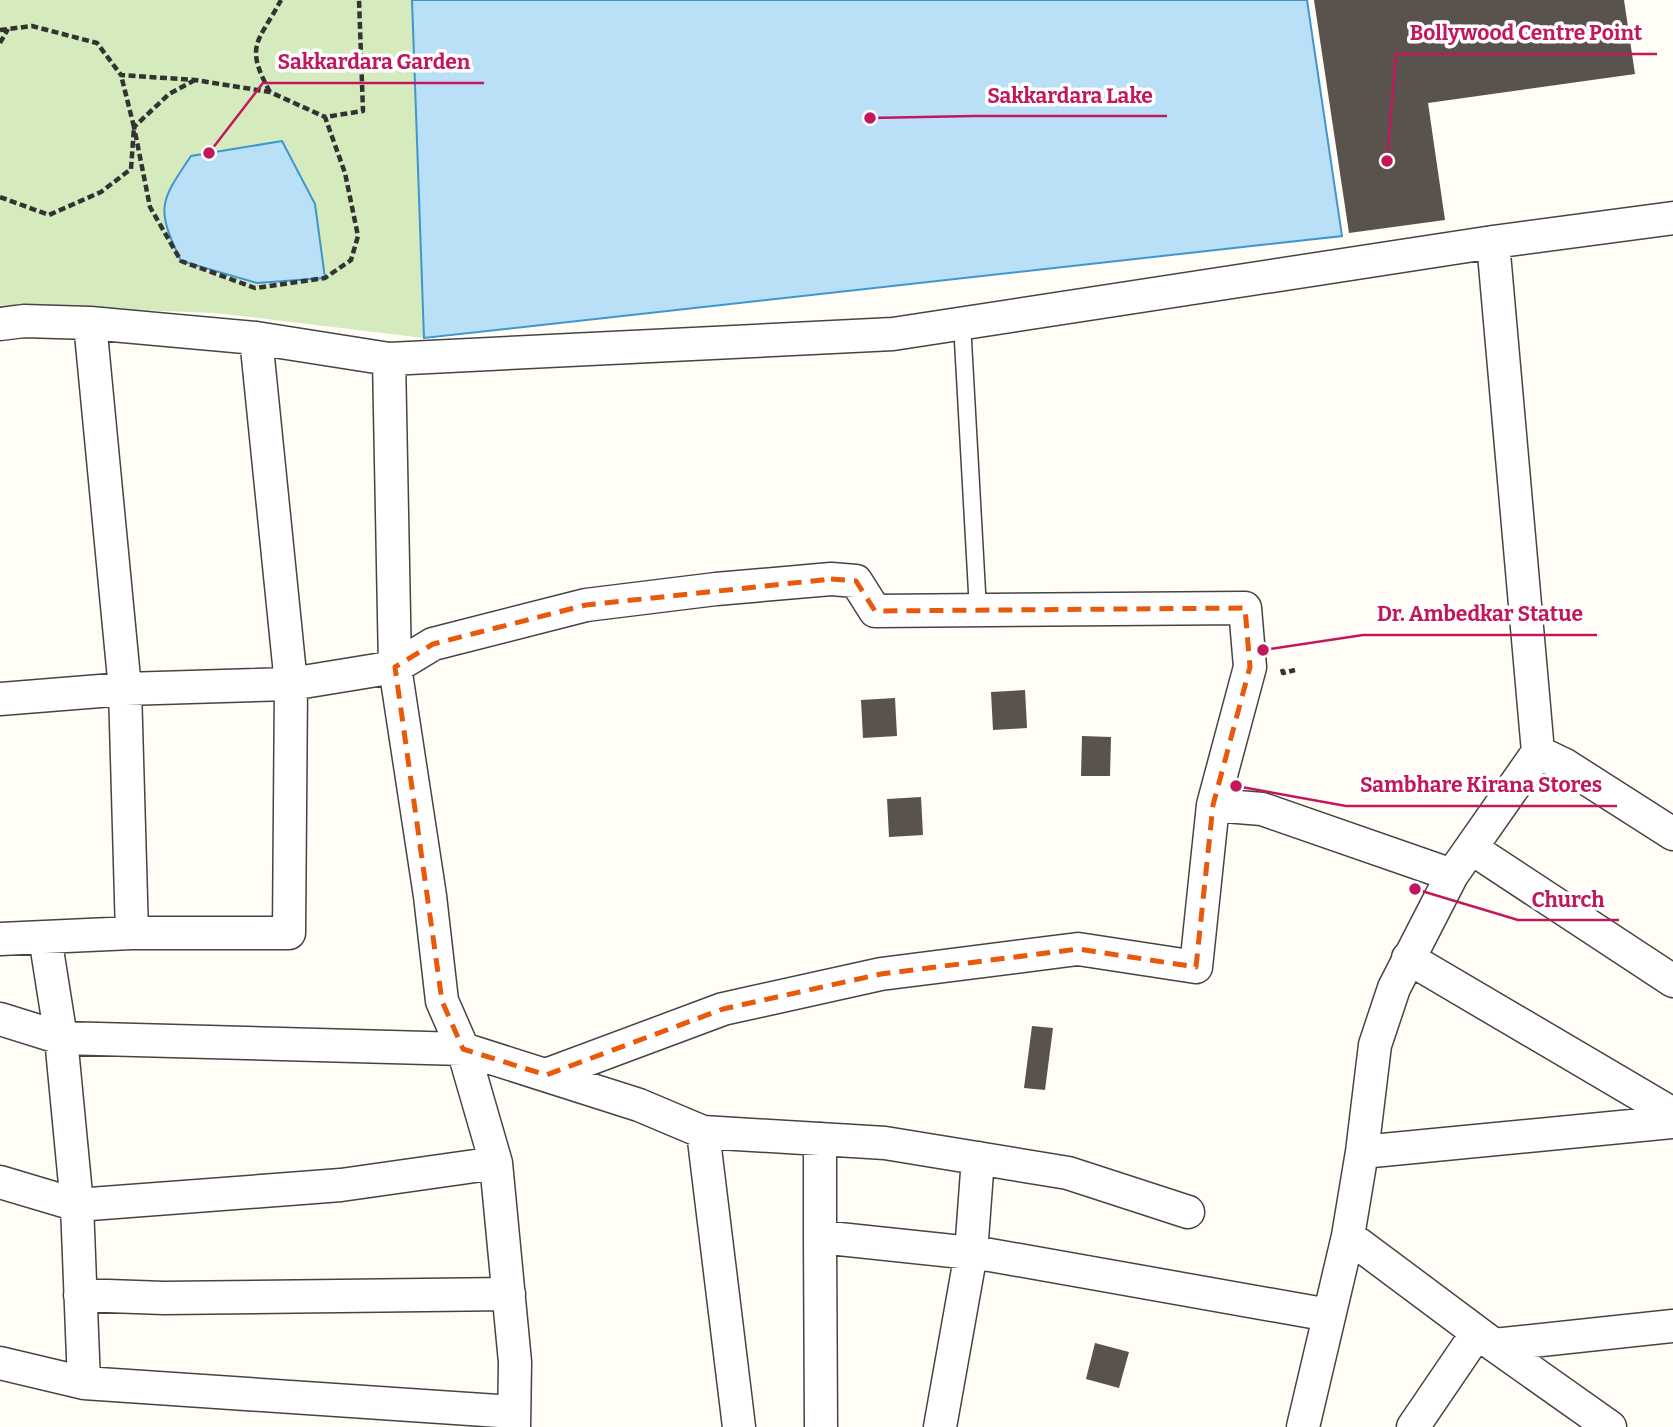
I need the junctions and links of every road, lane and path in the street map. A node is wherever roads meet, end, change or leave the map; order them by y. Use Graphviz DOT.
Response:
graph roads {
  1 [pos="281,0"];
  2 [pos="359,0"];
  3 [pos="8,29"];
  4 [pos="0,30"];
  5 [pos="0,43"];
  6 [pos="121,75"];
  7 [pos="195,79"];
  8 [pos="270,92"];
  9 [pos="325,117"];
  10 [pos="134,127"];
  11 [pos="0,197"];
  12 [pos="1673,218"];
  13 [pos="1493,242"];
  14 [pos="90,323"];
  15 [pos="962,323"];
  16 [pos="0,324"];
  17 [pos="256,338"];
  18 [pos="390,359"];
  19 [pos="978,610"];
  20 [pos="395,667"];
  21 [pos="291,684"];
  22 [pos="125,689"];
  23 [pos="0,699"];
  24 [pos="1538,752"];
  25 [pos="1213,805"];
  26 [pos="1673,834"];
  27 [pos="1471,848"];
  28 [pos="1451,875"];
  29 [pos="132,933"];
  30 [pos="46,937"];
  31 [pos="0,939"];
  32 [pos="1408,958"];
  33 [pos="1673,981"];
  34 [pos="0,1019"];
  35 [pos="61,1038"];
  36 [pos="463,1049"];
  37 [pos="546,1075"];
  38 [pos="1673,1114"];
  39 [pos="1673,1122"];
  40 [pos="703,1132"];
  41 [pos="820,1139"];
  42 [pos="1362,1152"];
  43 [pos="978,1158"];
  44 [pos="496,1163"];
  45 [pos="0,1182"];
  46 [pos="77,1205"];
  47 [pos="1188,1212"];
  48 [pos="1348,1236"];
  49 [pos="820,1237"];
  50 [pos="971,1254"];
  51 [pos="509,1294"];
  52 [pos="80,1295"];
  53 [pos="1329,1315"];
  54 [pos="1673,1326"];
  55 [pos="1486,1339"];
  56 [pos="0,1363"];
  57 [pos="83,1383"];
  58 [pos="514,1419"];
  59 [pos="738,1427"];
  60 [pos="821,1427"];
  61 [pos="940,1427"];
  62 [pos="1303,1427"];
  63 [pos="1413,1427"];
  64 [pos="1610,1427"];
  1 -- 8 [label="path"];
  2 -- 9 [label="path"];
  3 -- 4 [label="path"];
  3 -- 5 [label="path"];
  3 -- 6 [label="path"];
  6 -- 7 [label="path"];
  6 -- 10 [label="path"];
  7 -- 8 [label="path"];
  7 -- 10 [label="path"];
  8 -- 9 [label="path"];
  9 -- 10 [label="path"];
  10 -- 11 [label="path"];
  12 -- 13 [label="street"];
  13 -- 15 [label="street"];
  13 -- 24 [label="street"];
  14 -- 16 [label="street"];
  14 -- 17 [label="street"];
  14 -- 22 [label="street"];
  15 -- 18 [label="street"];
  15 -- 19 [label="lane"];
  17 -- 18 [label="street"];
  17 -- 21 [label="street"];
  18 -- 20 [label="street"];
  19 -- 20 [label="street"];
  19 -- 25 [label="street"];
  20 -- 21 [label="street"];
  20 -- 36 [label="street"];
  21 -- 22 [label="street"];
  21 -- 29 [label="street"];
  22 -- 23 [label="street"];
  22 -- 29 [label="street"];
  24 -- 26 [label="street"];
  24 -- 27 [label="street"];
  25 -- 28 [label="street"];
  25 -- 37 [label="street"];
  27 -- 28 [label="street"];
  27 -- 33 [label="street"];
  28 -- 32 [label="street"];
  29 -- 30 [label="street"];
  30 -- 31 [label="street"];
  30 -- 35 [label="street"];
  32 -- 38 [label="street"];
  32 -- 42 [label="street"];
  34 -- 35 [label="street"];
  35 -- 36 [label="street"];
  35 -- 46 [label="street"];
  36 -- 37 [label="street"];
  36 -- 44 [label="street"];
  37 -- 40 [label="street"];
  39 -- 42 [label="street"];
  40 -- 41 [label="street"];
  40 -- 59 [label="street"];
  41 -- 43 [label="street"];
  41 -- 49 [label="street"];
  42 -- 48 [label="street"];
  43 -- 47 [label="street"];
  43 -- 50 [label="street"];
  44 -- 46 [label="street"];
  44 -- 51 [label="street"];
  45 -- 46 [label="street"];
  46 -- 52 [label="street"];
  48 -- 53 [label="street"];
  48 -- 55 [label="street"];
  49 -- 50 [label="street"];
  49 -- 60 [label="street"];
  50 -- 53 [label="street"];
  50 -- 61 [label="street"];
  51 -- 52 [label="street"];
  51 -- 58 [label="street"];
  52 -- 57 [label="street"];
  53 -- 62 [label="street"];
  54 -- 55 [label="street"];
  55 -- 63 [label="street"];
  55 -- 64 [label="street"];
  56 -- 57 [label="street"];
  57 -- 58 [label="street"];
}
